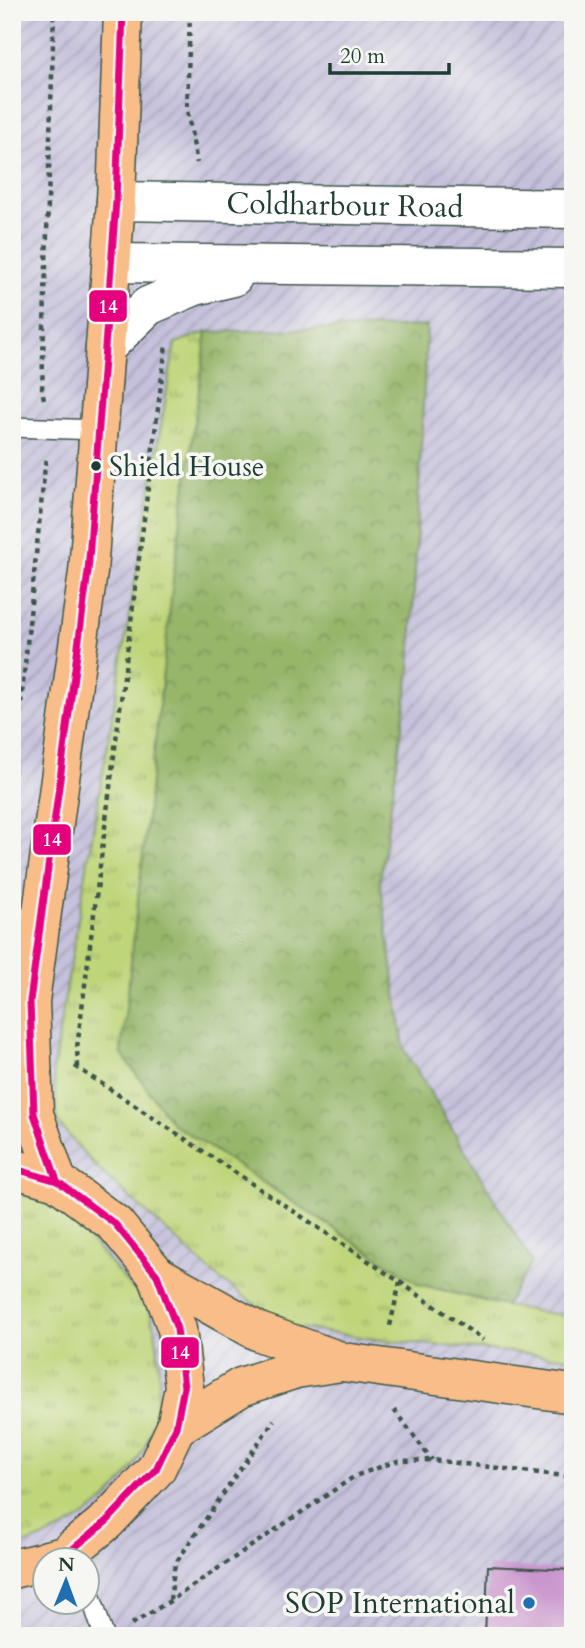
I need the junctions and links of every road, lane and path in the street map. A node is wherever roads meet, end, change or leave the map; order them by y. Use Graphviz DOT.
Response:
graph roads {
  1 [pos="123,12"];
  2 [pos="190,12"];
  3 [pos="197,164"];
  4 [pos="116,201"];
  5 [pos="573,209"];
  6 [pos="112,263"];
  7 [pos="289,265"];
  8 [pos="573,268"];
  9 [pos="166,340"];
  10 [pos="105,348"];
  11 [pos="12,427"];
  12 [pos="98,430"];
  13 [pos="26,919"];
  14 [pos="21,1011"];
  15 [pos="66,1065"];
  16 [pos="78,1067"];
  17 [pos="12,1168"];
  18 [pos="57,1181"];
  19 [pos="157,1275"];
  20 [pos="400,1282"];
  21 [pos="388,1334"];
  22 [pos="489,1344"];
  23 [pos="343,1362"];
  24 [pos="573,1394"];
  25 [pos="387,1400"];
  26 [pos="278,1416"];
  27 [pos="176,1426"];
  28 [pos="432,1460"];
  29 [pos="573,1477"];
  30 [pos="74,1546"];
  31 [pos="32,1565"];
  32 [pos="12,1569"];
  33 [pos="170,1601"];
  34 [pos="97,1616"];
  35 [pos="143,1619"];
  36 [pos="12,1630"];
  37 [pos="21,1636"];
  38 [pos="104,1636"];
  1 -- 4 [label="main road"];
  2 -- 3 [label="path"];
  4 -- 5 [label="street, Coldharbour Road"];
  4 -- 6 [label="main road"];
  6 -- 7 [label="street, Coldharbour Road"];
  6 -- 10 [label="main road"];
  7 -- 8 [label="street, Coldharbour Road"];
  7 -- 10 [label="street, Coldharbour Road"];
  9 -- 16 [label="path"];
  10 -- 12 [label="main road"];
  11 -- 12 [label="lane"];
  12 -- 13 [label="main road"];
  13 -- 14 [label="main road"];
  14 -- 18 [label="main road"];
  15 -- 16 [label="path"];
  16 -- 20 [label="path"];
  17 -- 18 [label="main road"];
  18 -- 19 [label="main road"];
  19 -- 23 [label="main road"];
  19 -- 27 [label="main road"];
  20 -- 21 [label="path"];
  20 -- 22 [label="path"];
  23 -- 24 [label="main road"];
  23 -- 27 [label="main road"];
  25 -- 28 [label="path"];
  26 -- 33 [label="path"];
  27 -- 30 [label="main road"];
  28 -- 29 [label="path"];
  28 -- 33 [label="path"];
  31 -- 32 [label="main road"];
  33 -- 35 [label="path"];
  34 -- 38 [label="lane"];
  36 -- 37 [label="path"];
}
